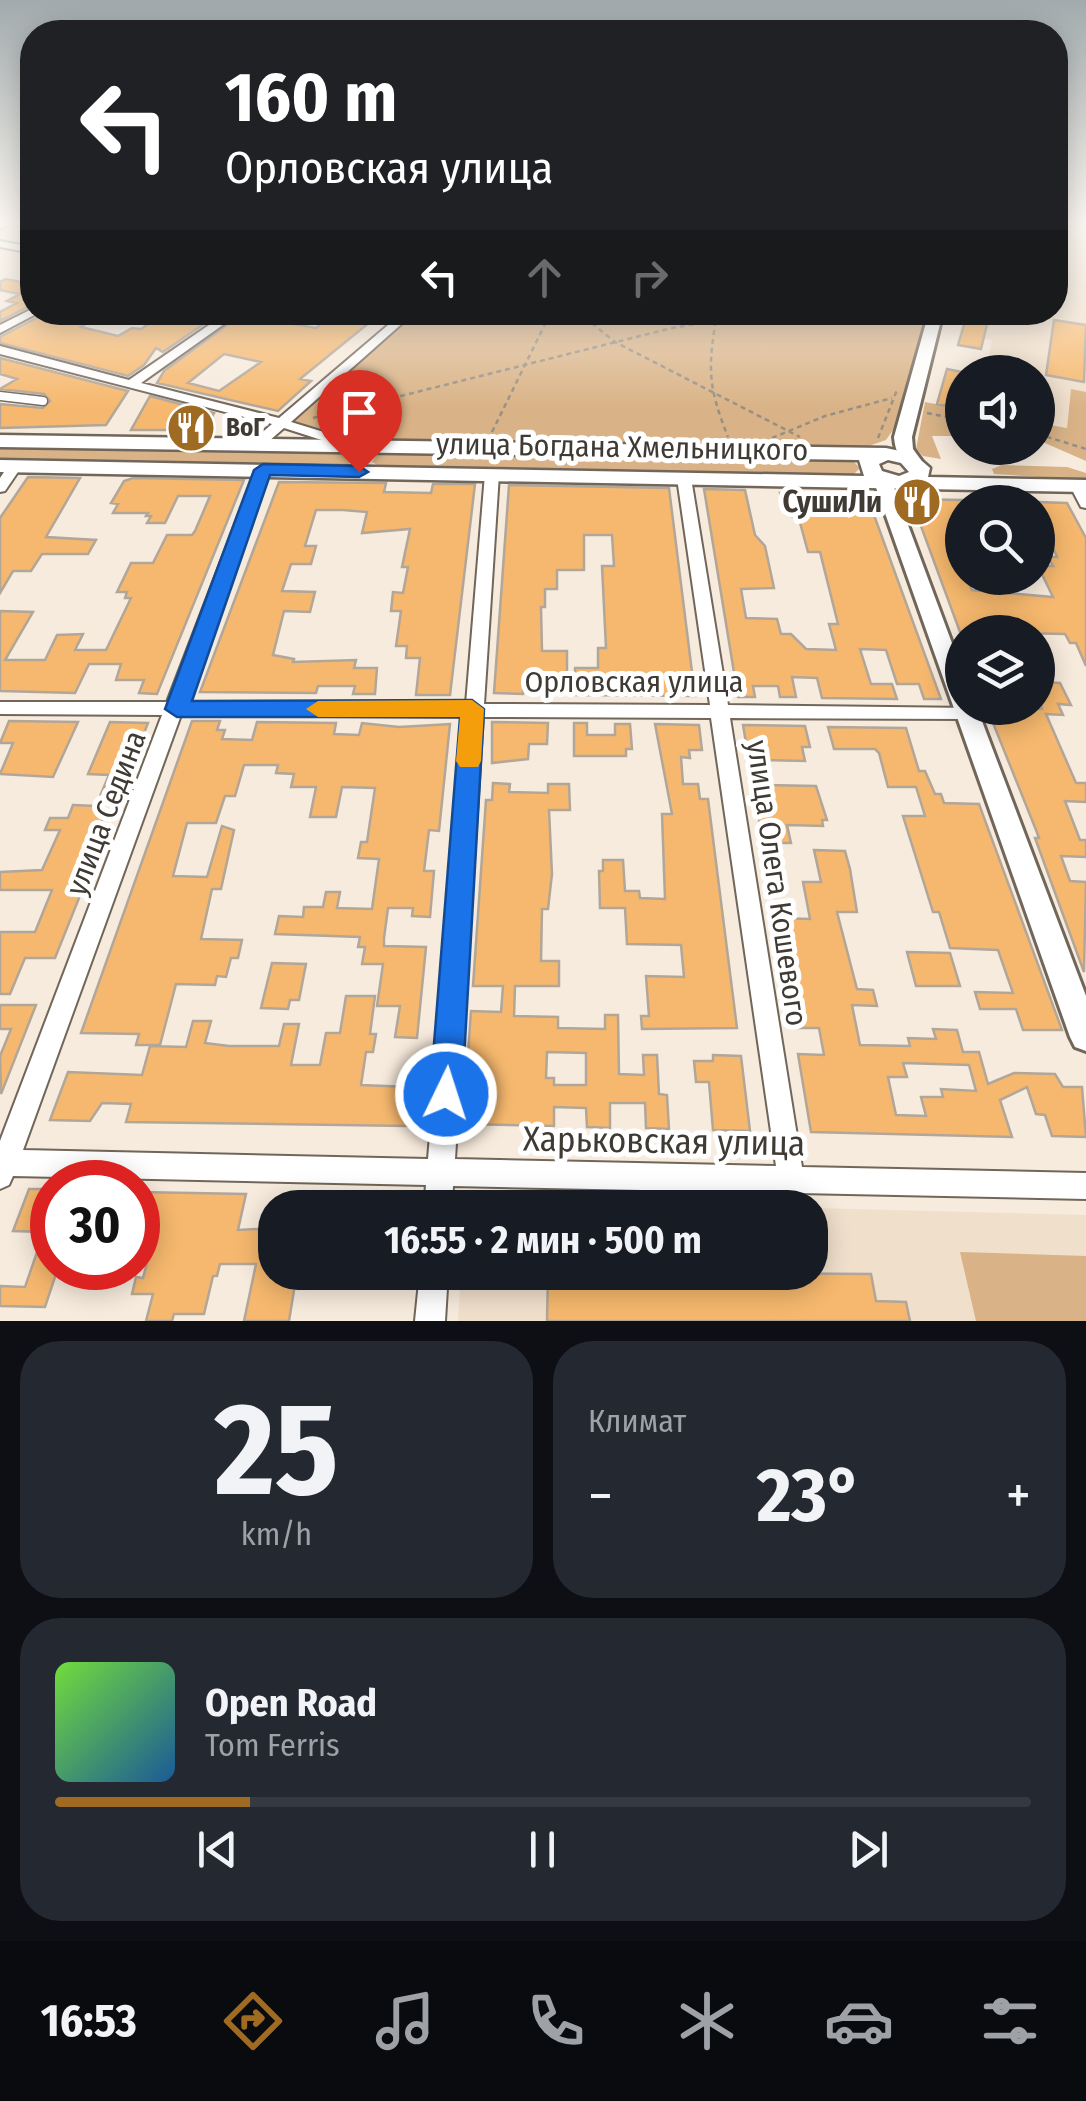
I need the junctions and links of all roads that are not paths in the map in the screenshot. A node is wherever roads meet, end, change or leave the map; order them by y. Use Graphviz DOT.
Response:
graph roads {
  1 [pos="217,325"];
  2 [pos="396,325"];
  3 [pos="932,325"];
  4 [pos="0,350"];
  5 [pos="131,384"];
  6 [pos="0,396"];
  7 [pos="43,401"];
  8 [pos="908,413"];
  9 [pos="286,424"];
  10 [pos="0,441"];
  11 [pos="256,445"];
  12 [pos="363,447"];
  13 [pos="880,448"];
  14 [pos="912,460"];
  15 [pos="8,466"];
  16 [pos="263,470"];
  17 [pos="359,472"];
  18 [pos="492,474"];
  19 [pos="684,478"];
  20 [pos="891,482"];
  21 [pos="1002,484"];
  22 [pos="0,488"];
  23 [pos="1083,492"];
  24 [pos="945,646"];
  25 [pos="945,707"];
  26 [pos="0,708"];
  27 [pos="177,709"];
  28 [pos="472,709"];
  29 [pos="721,710"];
  30 [pos="972,725"];
  31 [pos="1086,1038"];
  32 [pos="2,1168"];
  33 [pos="440,1171"];
  34 [pos="791,1180"];
  35 [pos="1086,1186"];
  36 [pos="439,1190"];
  37 [pos="433,1290"];
  38 [pos="430,1321"];
  1 -- 5 [label="street"];
  2 -- 9 [label="street"];
  3 -- 8 [label="street"];
  4 -- 5 [label="street"];
  5 -- 9 [label="street"];
  6 -- 7 [label="lane"];
  8 -- 13 [label="street"];
  8 -- 14 [label="street"];
  9 -- 11 [label="street"];
  9 -- 12 [label="street"];
  10 -- 11 [label="main road, улица Богдана Хмельницкого"];
  11 -- 12 [label="main road, улица Богдана Хмельницкого"];
  12 -- 13 [label="main road, улица Богдана Хмельницкого"];
  12 -- 17 [label="main road"];
  13 -- 14 [label="main road, улица Богдана Хмельницкого"];
  13 -- 20 [label="main road"];
  14 -- 20 [label="main road"];
  14 -- 21 [label="main road, улица Богдана Хмельницкого"];
  15 -- 16 [label="main road, улица Богдана Хмельницкого"];
  15 -- 22 [label="street"];
  16 -- 17 [label="main road, улица Богдана Хмельницкого"];
  16 -- 27 [label="street, улица Седина"];
  17 -- 18 [label="main road, улица Богдана Хмельницкого"];
  18 -- 19 [label="main road, улица Богдана Хмельницкого"];
  18 -- 28 [label="street"];
  19 -- 20 [label="main road, улица Богдана Хмельницкого"];
  19 -- 29 [label="street, улица Олега Кошевого"];
  20 -- 21 [label="main road, улица Богдана Хмельницкого"];
  20 -- 24 [label="street"];
  21 -- 23 [label="main road, улица Богдана Хмельницкого"];
  25 -- 29 [label="street, Орловская улица"];
  26 -- 27 [label="street, Орловская улица"];
  27 -- 28 [label="street, Орловская улица"];
  27 -- 32 [label="street, улица Седина"];
  28 -- 29 [label="street, Орловская улица"];
  28 -- 33 [label="street"];
  29 -- 34 [label="street, улица Олега Кошевого"];
  30 -- 31 [label="street"];
  32 -- 33 [label="street, Харьковская улица"];
  33 -- 34 [label="street, Харьковская улица"];
  33 -- 36 [label="street"];
  34 -- 35 [label="street, Харьковская улица"];
  37 -- 38 [label="street"];
}
